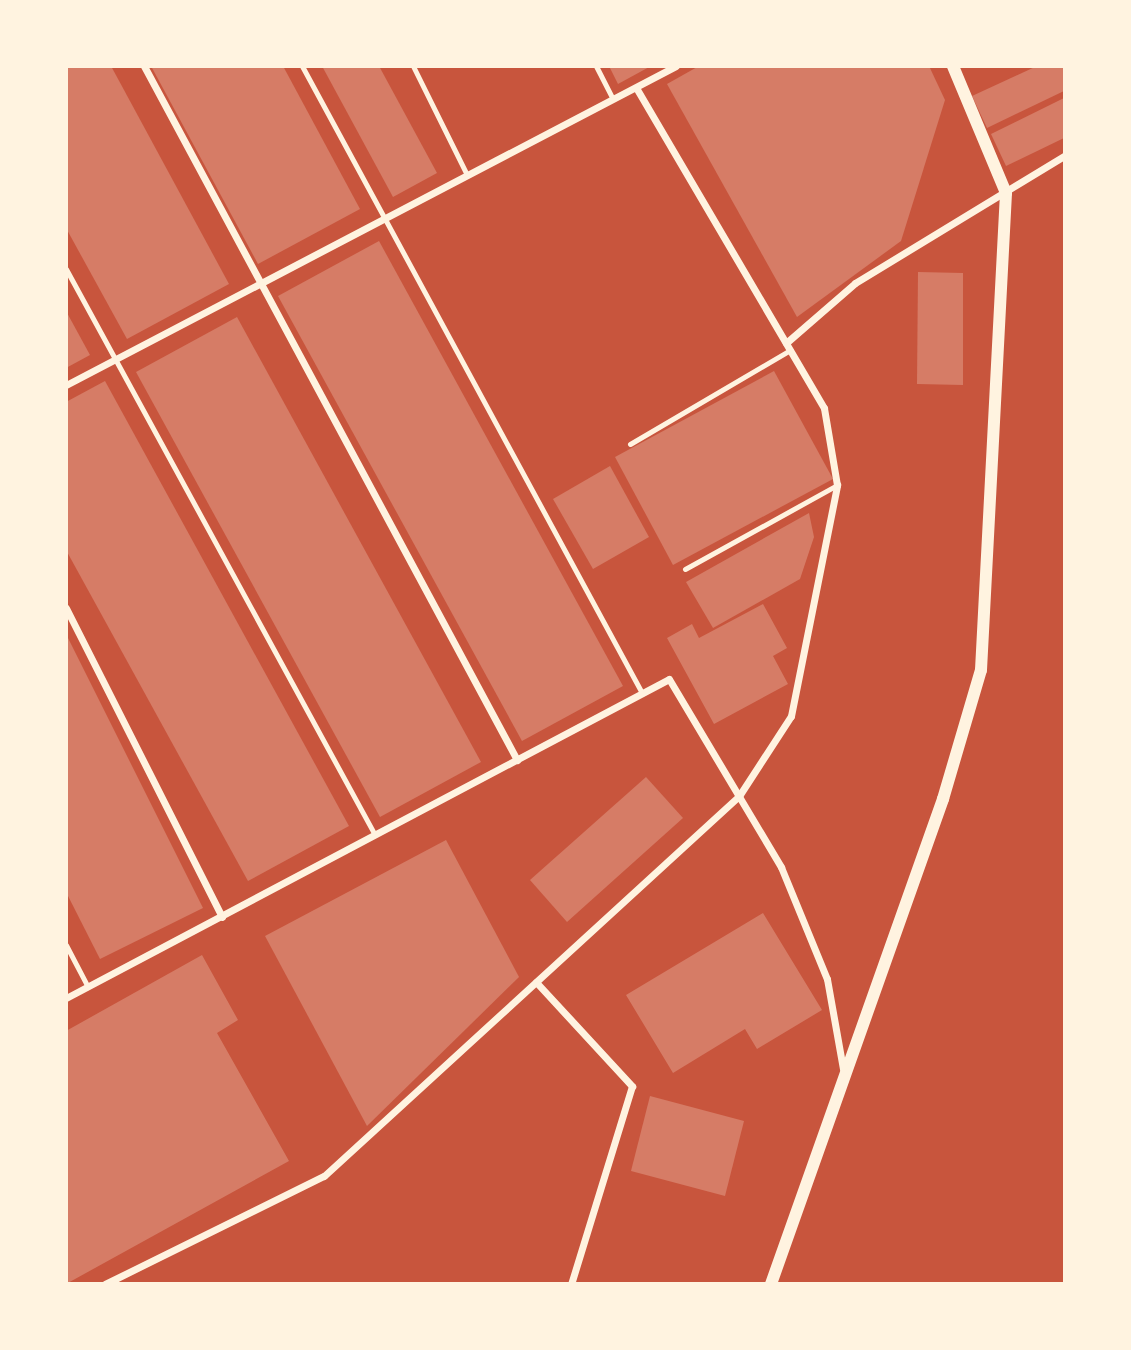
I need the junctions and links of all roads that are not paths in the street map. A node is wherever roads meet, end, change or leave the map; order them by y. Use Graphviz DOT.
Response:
graph roads {
  1 [pos="144,66"];
  2 [pos="302,66"];
  3 [pos="413,66"];
  4 [pos="596,66"];
  5 [pos="676,66"];
  6 [pos="953,66"];
  7 [pos="635,88"];
  8 [pos="613,99"];
  9 [pos="1065,156"];
  10 [pos="467,175"];
  11 [pos="1006,193"];
  12 [pos="381,219"];
  13 [pos="66,269"];
  14 [pos="259,282"];
  15 [pos="788,347"];
  16 [pos="114,360"];
  17 [pos="66,384"];
  18 [pos="630,444"];
  19 [pos="837,485"];
  20 [pos="685,569"];
  21 [pos="66,608"];
  22 [pos="642,693"];
  23 [pos="517,760"];
  24 [pos="739,796"];
  25 [pos="376,836"];
  26 [pos="222,917"];
  27 [pos="66,946"];
  28 [pos="536,982"];
  29 [pos="88,987"];
  30 [pos="66,998"];
  31 [pos="843,1069"];
  32 [pos="105,1283"];
  33 [pos="571,1283"];
  34 [pos="771,1283"];
  1 -- 14 [label="street"];
  2 -- 12 [label="lane"];
  3 -- 10 [label="lane"];
  4 -- 8 [label="lane"];
  5 -- 7 [label="street"];
  6 -- 11 [label="street"];
  7 -- 8 [label="street"];
  7 -- 15 [label="street"];
  8 -- 10 [label="street"];
  9 -- 11 [label="street"];
  10 -- 12 [label="street"];
  11 -- 15 [label="street"];
  11 -- 31 [label="street"];
  12 -- 14 [label="street"];
  12 -- 22 [label="lane"];
  13 -- 16 [label="lane"];
  14 -- 16 [label="street"];
  14 -- 23 [label="street"];
  15 -- 18 [label="lane"];
  15 -- 19 [label="street"];
  16 -- 17 [label="street"];
  16 -- 25 [label="lane"];
  19 -- 20 [label="lane"];
  19 -- 24 [label="street"];
  21 -- 26 [label="street"];
  22 -- 23 [label="street"];
  22 -- 24 [label="street"];
  23 -- 25 [label="street"];
  24 -- 28 [label="street"];
  24 -- 31 [label="street"];
  25 -- 26 [label="street"];
  26 -- 29 [label="street"];
  27 -- 29 [label="lane"];
  28 -- 32 [label="street"];
  28 -- 33 [label="street"];
  29 -- 30 [label="street"];
  31 -- 34 [label="street"];
}
